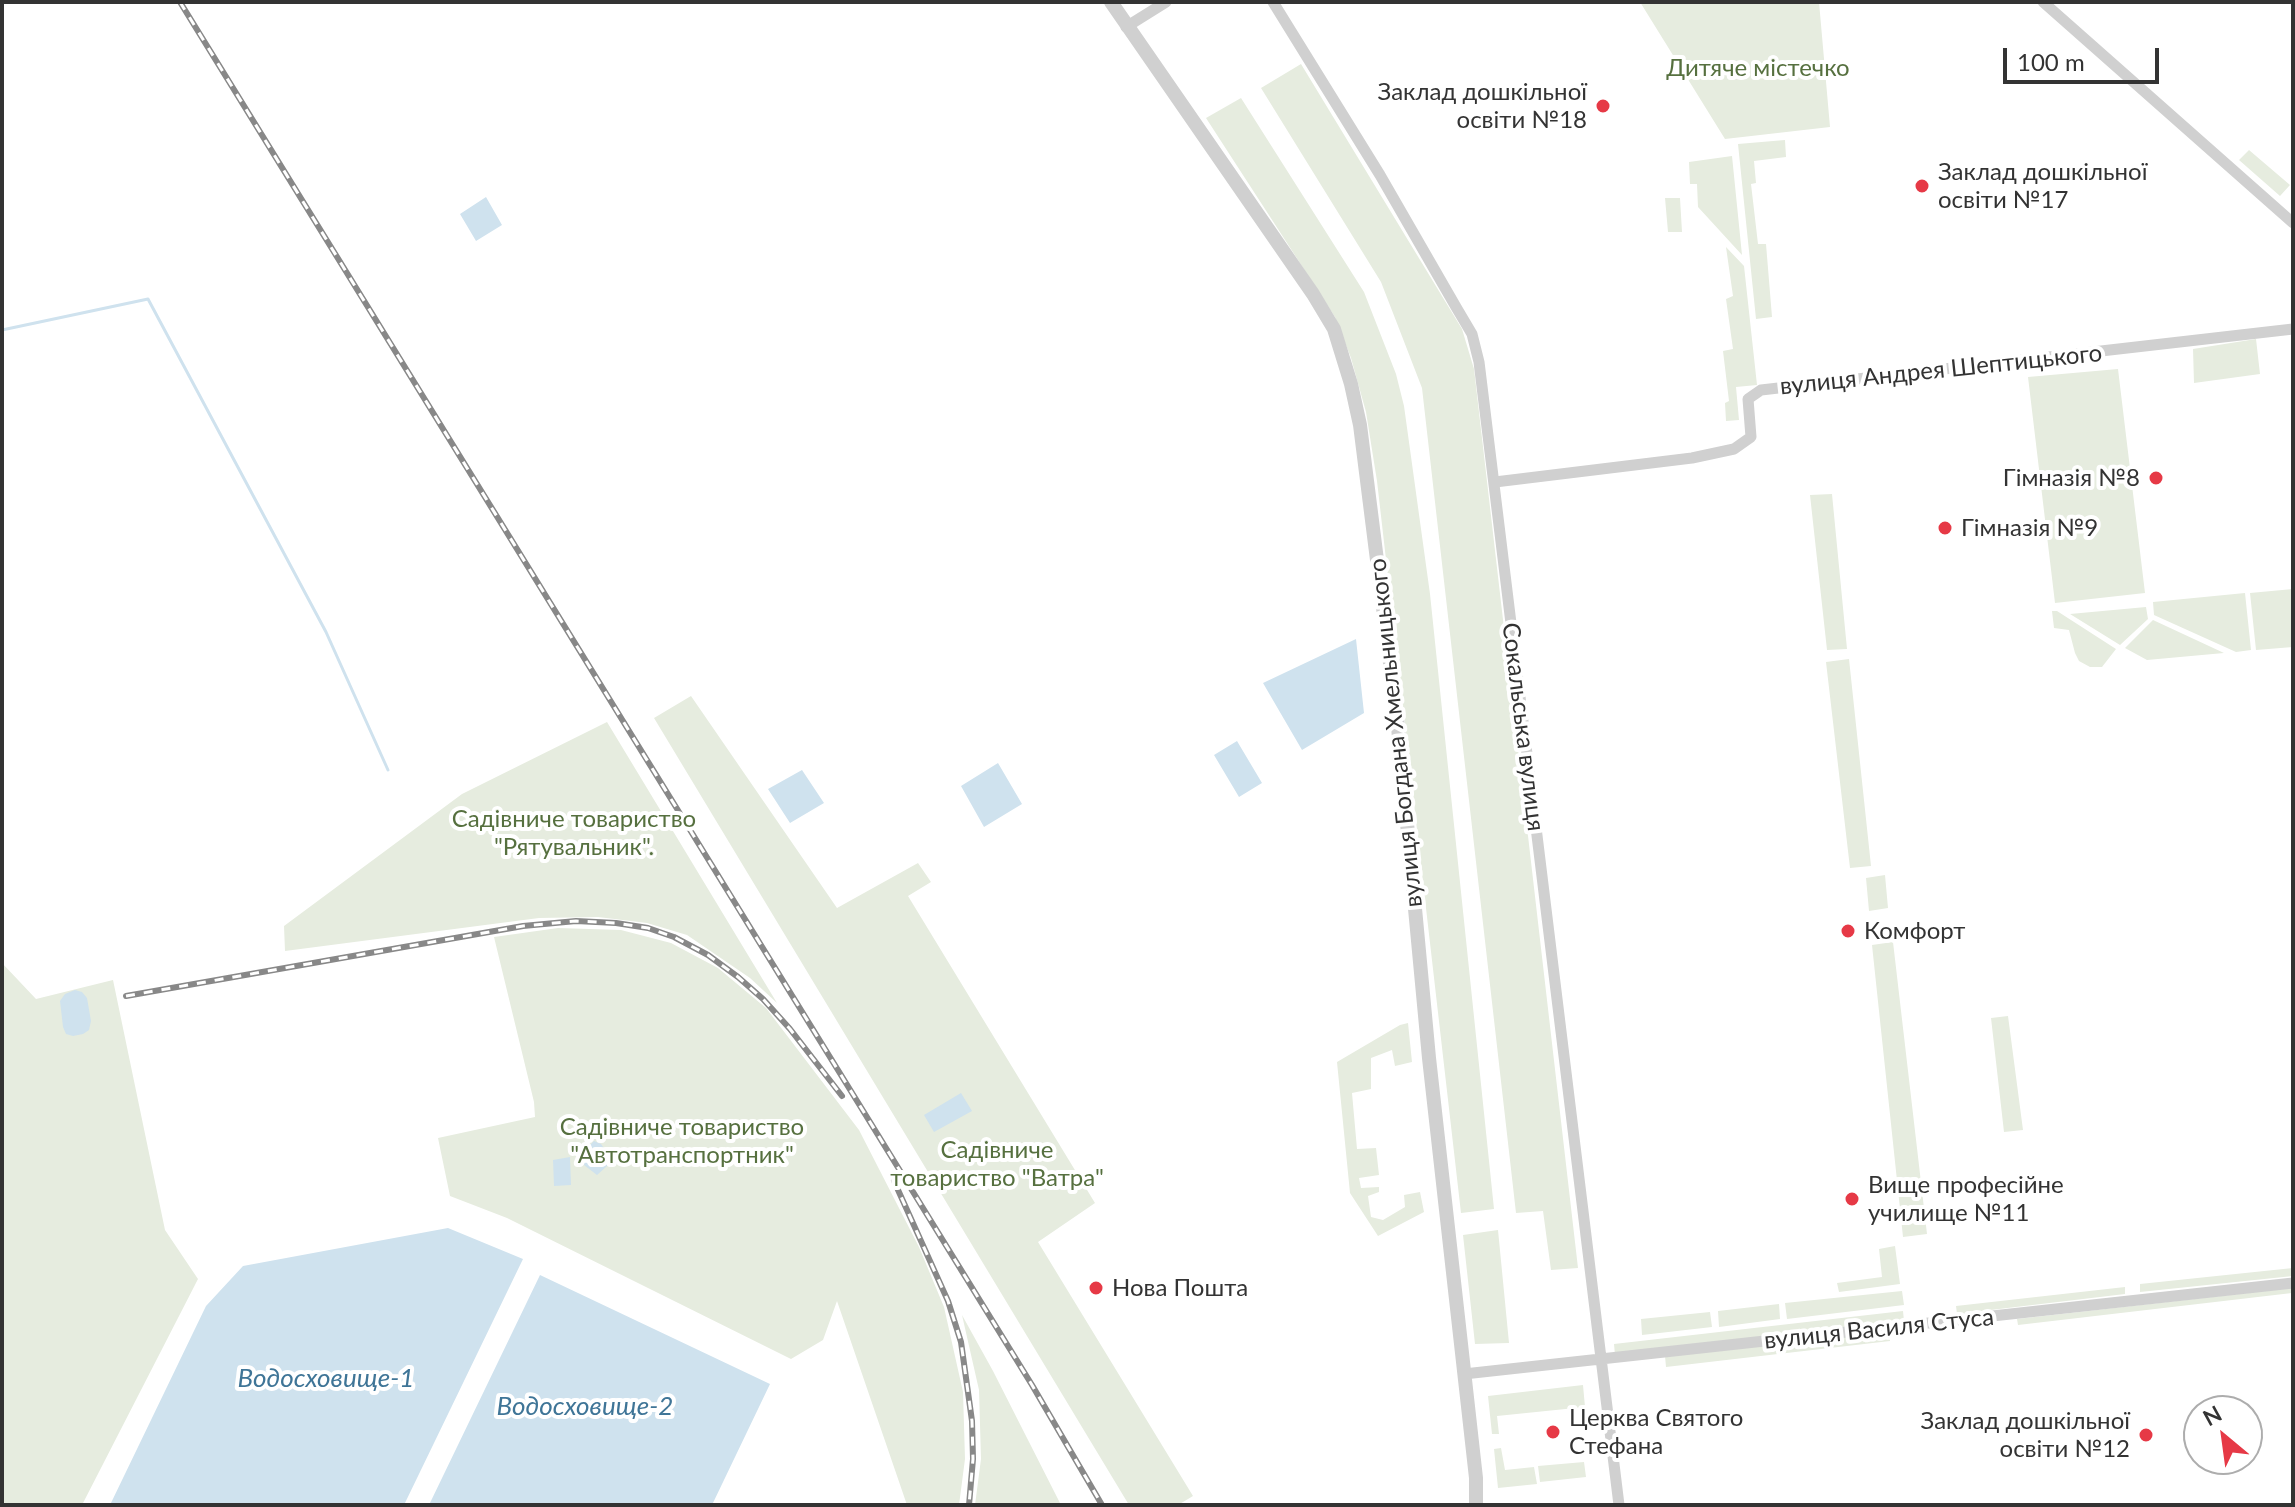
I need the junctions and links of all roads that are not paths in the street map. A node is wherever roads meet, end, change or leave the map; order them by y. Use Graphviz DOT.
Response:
graph roads {
  1 [pos="1166,2"];
  2 [pos="1273,2"];
  3 [pos="2043,2"];
  4 [pos="1112,4"];
  5 [pos="1126,27"];
  6 [pos="2293,223"];
  7 [pos="2293,329"];
  8 [pos="1495,482"];
  9 [pos="2293,1283"];
  10 [pos="1600,1360"];
  11 [pos="1464,1374"];
  12 [pos="1476,1505"];
  13 [pos="1619,1505"];
  1 -- 5 [label="street"];
  2 -- 8 [label="street, Сокальська вулиця"];
  3 -- 6 [label="street"];
  4 -- 5 [label="street, вулиця Богдана Хмельницького"];
  5 -- 11 [label="street, вулиця Богдана Хмельницького"];
  7 -- 8 [label="street, вулиця Андрея Шептицького"];
  8 -- 10 [label="street, Сокальська вулиця"];
  9 -- 10 [label="street, вулиця Василя Стуса"];
  10 -- 11 [label="street, вулиця Василя Стуса"];
  10 -- 13 [label="street, Сокальська вулиця"];
  11 -- 12 [label="street, вулиця Богдана Хмельницького"];
}
